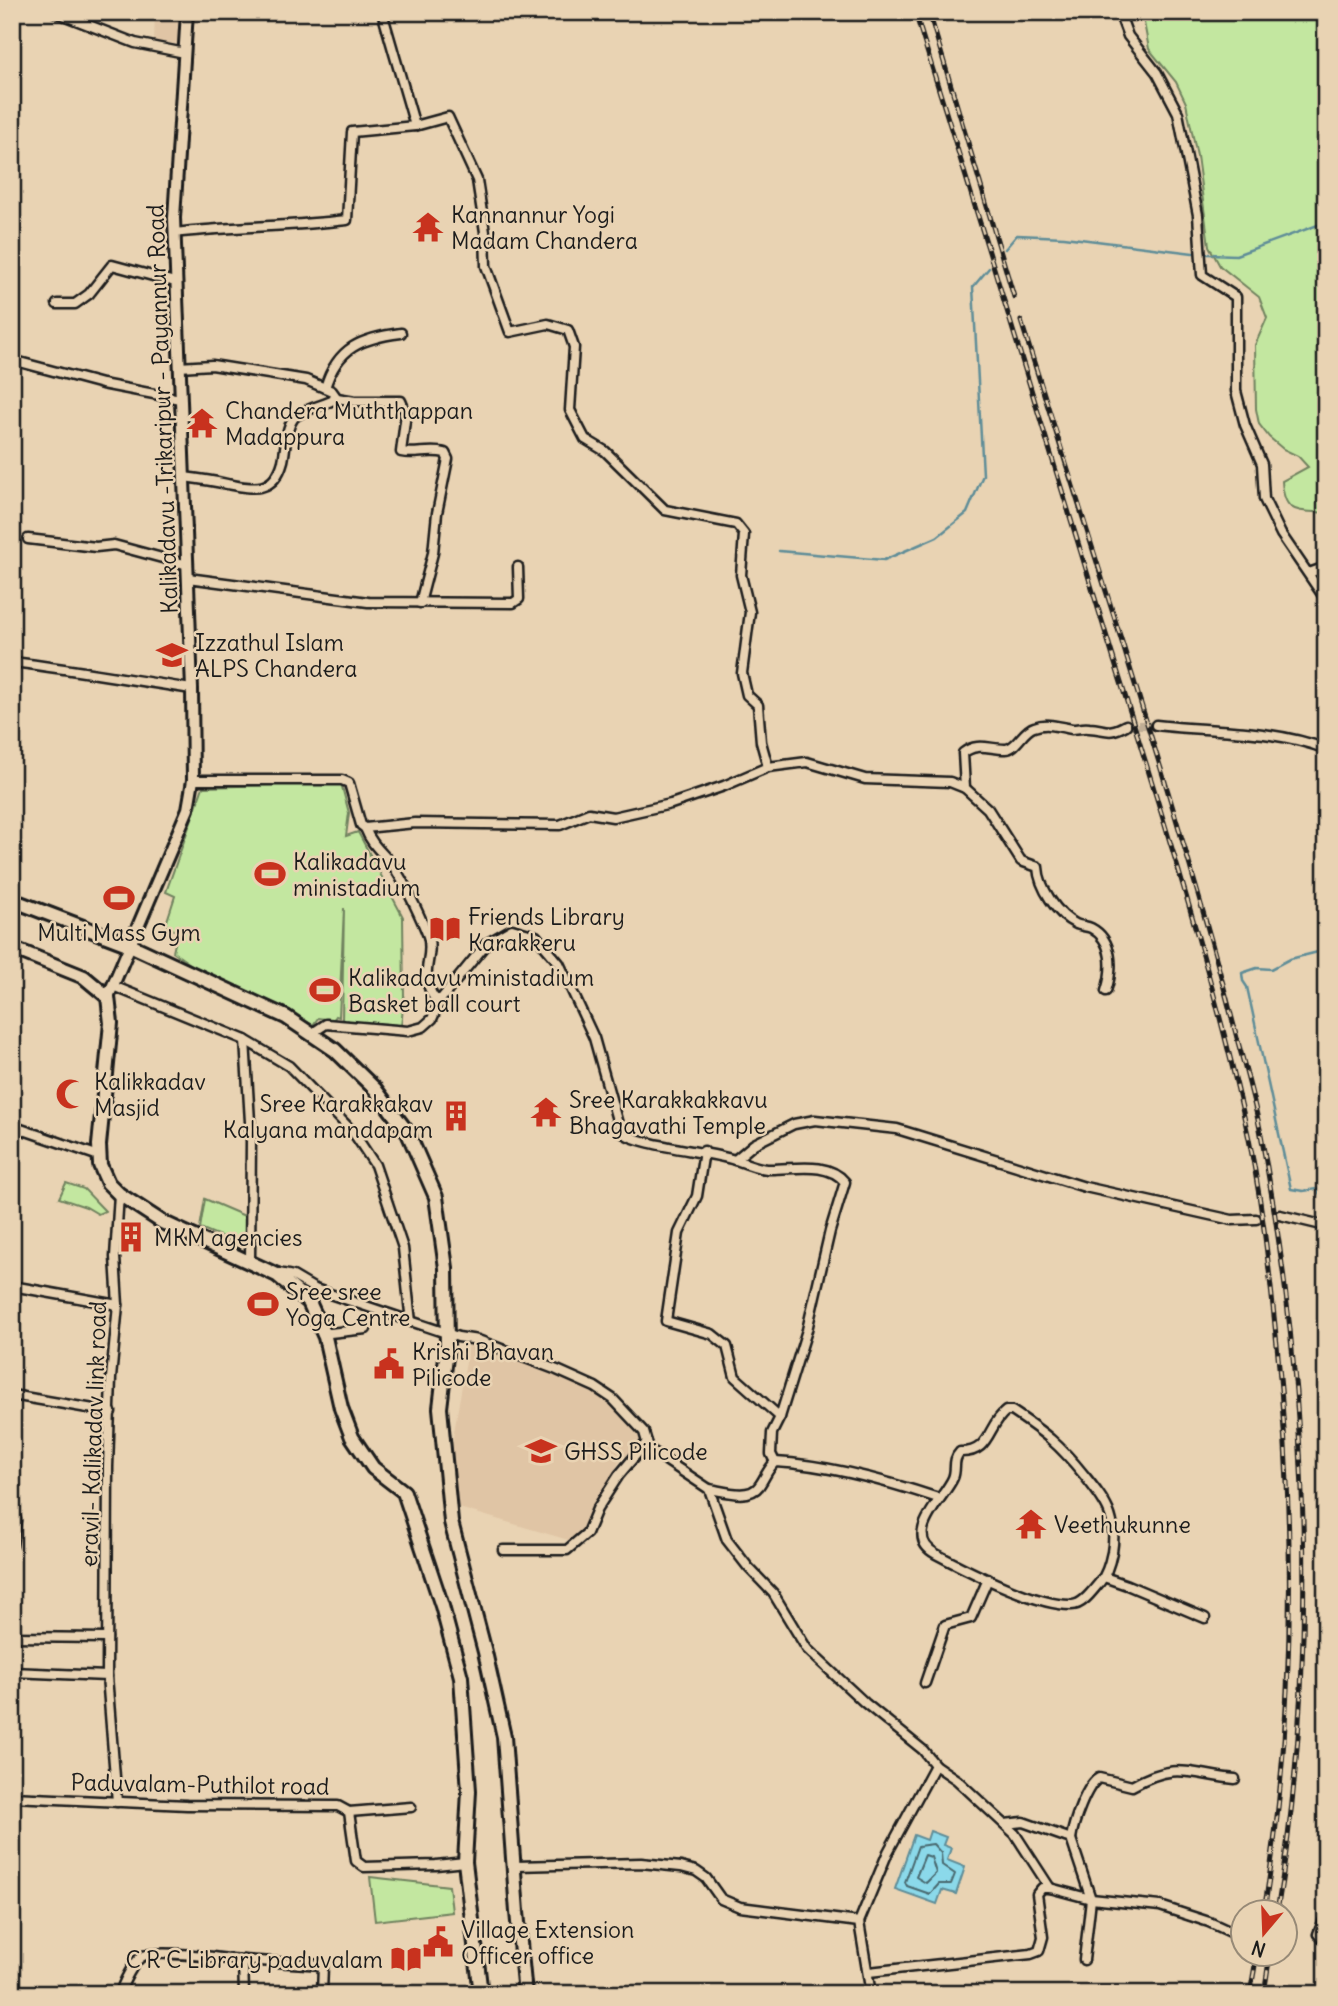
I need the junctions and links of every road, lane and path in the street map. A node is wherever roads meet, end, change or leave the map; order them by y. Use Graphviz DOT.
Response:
graph roads {
  1 [pos="55,12"];
  2 [pos="187,12"];
  3 [pos="382,12"];
  4 [pos="1129,12"];
  5 [pos="185,53"];
  6 [pos="415,126"];
  7 [pos="174,233"];
  8 [pos="176,282"];
  9 [pos="57,304"];
  10 [pos="401,333"];
  11 [pos="12,360"];
  12 [pos="179,368"];
  13 [pos="325,388"];
  14 [pos="180,398"];
  15 [pos="337,398"];
  16 [pos="184,477"];
  17 [pos="28,539"];
  18 [pos="188,565"];
  19 [pos="518,567"];
  20 [pos="1326,568"];
  21 [pos="1309,573"];
  22 [pos="188,578"];
  23 [pos="1326,600"];
  24 [pos="420,603"];
  25 [pos="12,662"];
  26 [pos="192,689"];
  27 [pos="1126,725"];
  28 [pos="1156,725"];
  29 [pos="1326,749"];
  30 [pos="768,767"];
  31 [pos="193,780"];
  32 [pos="965,788"];
  33 [pos="365,828"];
  34 [pos="12,900"];
  35 [pos="130,945"];
  36 [pos="12,948"];
  37 [pos="110,991"];
  38 [pos="1106,991"];
  39 [pos="441,999"];
  40 [pos="311,1034"];
  41 [pos="245,1040"];
  42 [pos="12,1126"];
  43 [pos="704,1152"];
  44 [pos="99,1156"];
  45 [pos="735,1160"];
  46 [pos="118,1194"];
  47 [pos="1280,1215"];
  48 [pos="1256,1219"];
  49 [pos="1326,1226"];
  50 [pos="250,1262"];
  51 [pos="277,1275"];
  52 [pos="12,1286"];
  53 [pos="118,1305"];
  54 [pos="411,1322"];
  55 [pos="366,1329"];
  56 [pos="446,1333"];
  57 [pos="325,1337"];
  58 [pos="12,1395"];
  59 [pos="111,1412"];
  60 [pos="780,1417"];
  61 [pos="647,1442"];
  62 [pos="775,1462"];
  63 [pos="709,1489"];
  64 [pos="938,1498"];
  65 [pos="12,1512"];
  66 [pos="12,1546"];
  67 [pos="503,1550"];
  68 [pos="1104,1577"];
  69 [pos="988,1580"];
  70 [pos="1205,1618"];
  71 [pos="12,1637"];
  72 [pos="107,1638"];
  73 [pos="12,1672"];
  74 [pos="107,1676"];
  75 [pos="925,1683"];
  76 [pos="935,1765"];
  77 [pos="1235,1780"];
  78 [pos="12,1797"];
  79 [pos="117,1802"];
  80 [pos="411,1807"];
  81 [pos="349,1812"];
  82 [pos="1005,1824"];
  83 [pos="1071,1839"];
  84 [pos="465,1862"];
  85 [pos="515,1866"];
  86 [pos="1050,1888"];
  87 [pos="1091,1899"];
  88 [pos="1326,1914"];
  89 [pos="859,1922"];
  90 [pos="1230,1932"];
  91 [pos="1326,1941"];
  92 [pos="243,1960"];
  93 [pos="1084,1960"];
  94 [pos="869,1972"];
  95 [pos="120,1994"];
  96 [pos="244,1994"];
  97 [pos="322,1994"];
  98 [pos="481,1994"];
  99 [pos="525,1994"];
  100 [pos="871,1994"];
  1 -- 5 [label="street"];
  2 -- 5 [label="main road, Kalikadavu -Trikaripur - Payannur Road"];
  3 -- 6 [label="street"];
  4 -- 21 [label="street"];
  5 -- 7 [label="main road, Kalikadavu -Trikaripur - Payannur Road"];
  6 -- 7 [label="street"];
  6 -- 30 [label="street"];
  7 -- 8 [label="main road, Kalikadavu -Trikaripur - Payannur Road"];
  8 -- 9 [label="street"];
  8 -- 12 [label="main road, Kalikadavu -Trikaripur - Payannur Road"];
  10 -- 13 [label="street"];
  11 -- 14 [label="street"];
  12 -- 13 [label="street"];
  12 -- 14 [label="main road, Kalikadavu -Trikaripur - Payannur Road"];
  13 -- 15 [label="street"];
  14 -- 16 [label="main road, Kalikadavu -Trikaripur - Payannur Road"];
  15 -- 16 [label="street"];
  15 -- 24 [label="street"];
  16 -- 18 [label="main road, Kalikadavu -Trikaripur - Payannur Road"];
  17 -- 18 [label="street"];
  18 -- 22 [label="main road, Kalikadavu -Trikaripur - Payannur Road"];
  19 -- 24 [label="street"];
  20 -- 21 [label="street"];
  21 -- 23 [label="street"];
  22 -- 24 [label="street"];
  22 -- 26 [label="main road, Kalikadavu -Trikaripur - Payannur Road"];
  25 -- 26 [label="street"];
  26 -- 31 [label="main road, Kalikadavu -Trikaripur - Payannur Road"];
  27 -- 32 [label="street"];
  28 -- 29 [label="street"];
  30 -- 32 [label="street"];
  30 -- 33 [label="street"];
  31 -- 33 [label="street"];
  31 -- 35 [label="main road, Kalikadavu -Trikaripur - Payannur Road"];
  32 -- 38 [label="street"];
  33 -- 39 [label="street"];
  34 -- 35 [label="highway"];
  35 -- 37 [label="main road, Kalikadavu -Trikaripur - Payannur Road"];
  35 -- 40 [label="highway"];
  36 -- 37 [label="highway"];
  37 -- 41 [label="street"];
  37 -- 44 [label="highway"];
  39 -- 40 [label="street"];
  39 -- 43 [label="street"];
  40 -- 56 [label="highway"];
  41 -- 50 [label="street"];
  41 -- 54 [label="street"];
  42 -- 44 [label="street"];
  43 -- 45 [label="street"];
  43 -- 60 [label="street"];
  44 -- 46 [label="highway"];
  45 -- 48 [label="street"];
  45 -- 60 [label="street"];
  46 -- 50 [label="highway"];
  46 -- 53 [label="street, eravil- Kalikadav link road"];
  47 -- 49 [label="street"];
  50 -- 51 [label="highway"];
  51 -- 54 [label="street"];
  51 -- 57 [label="highway"];
  52 -- 53 [label="street"];
  53 -- 59 [label="street, eravil- Kalikadav link road"];
  54 -- 56 [label="street"];
  55 -- 57 [label="street"];
  56 -- 61 [label="street"];
  56 -- 85 [label="highway"];
  57 -- 84 [label="highway"];
  58 -- 59 [label="street"];
  59 -- 72 [label="street, eravil- Kalikadav link road"];
  60 -- 62 [label="street"];
  61 -- 63 [label="street"];
  61 -- 67 [label="street"];
  62 -- 63 [label="street"];
  62 -- 64 [label="street"];
  63 -- 76 [label="street"];
  64 -- 68 [label="street"];
  64 -- 69 [label="street"];
  65 -- 66 [label="street"];
  68 -- 69 [label="street"];
  68 -- 70 [label="street"];
  69 -- 75 [label="street"];
  71 -- 72 [label="street"];
  72 -- 74 [label="street, eravil- Kalikadav link road"];
  73 -- 74 [label="street"];
  74 -- 79 [label="street, eravil- Kalikadav link road"];
  76 -- 82 [label="street"];
  76 -- 89 [label="street"];
  77 -- 83 [label="street"];
  78 -- 79 [label="street, Paduvalam-Puthilot road"];
  79 -- 81 [label="street, Paduvalam-Puthilot road"];
  80 -- 81 [label="street"];
  81 -- 84 [label="street, Paduvalam-Puthilot road"];
  82 -- 83 [label="street"];
  82 -- 86 [label="street"];
  83 -- 87 [label="street"];
  84 -- 98 [label="highway"];
  85 -- 89 [label="street"];
  85 -- 99 [label="highway"];
  86 -- 87 [label="street"];
  86 -- 94 [label="street"];
  87 -- 90 [label="street"];
  87 -- 93 [label="street"];
  88 -- 91 [label="street"];
  89 -- 94 [label="street"];
  92 -- 95 [label="street"];
  92 -- 96 [label="street"];
  92 -- 97 [label="street"];
  94 -- 100 [label="street"];
}
